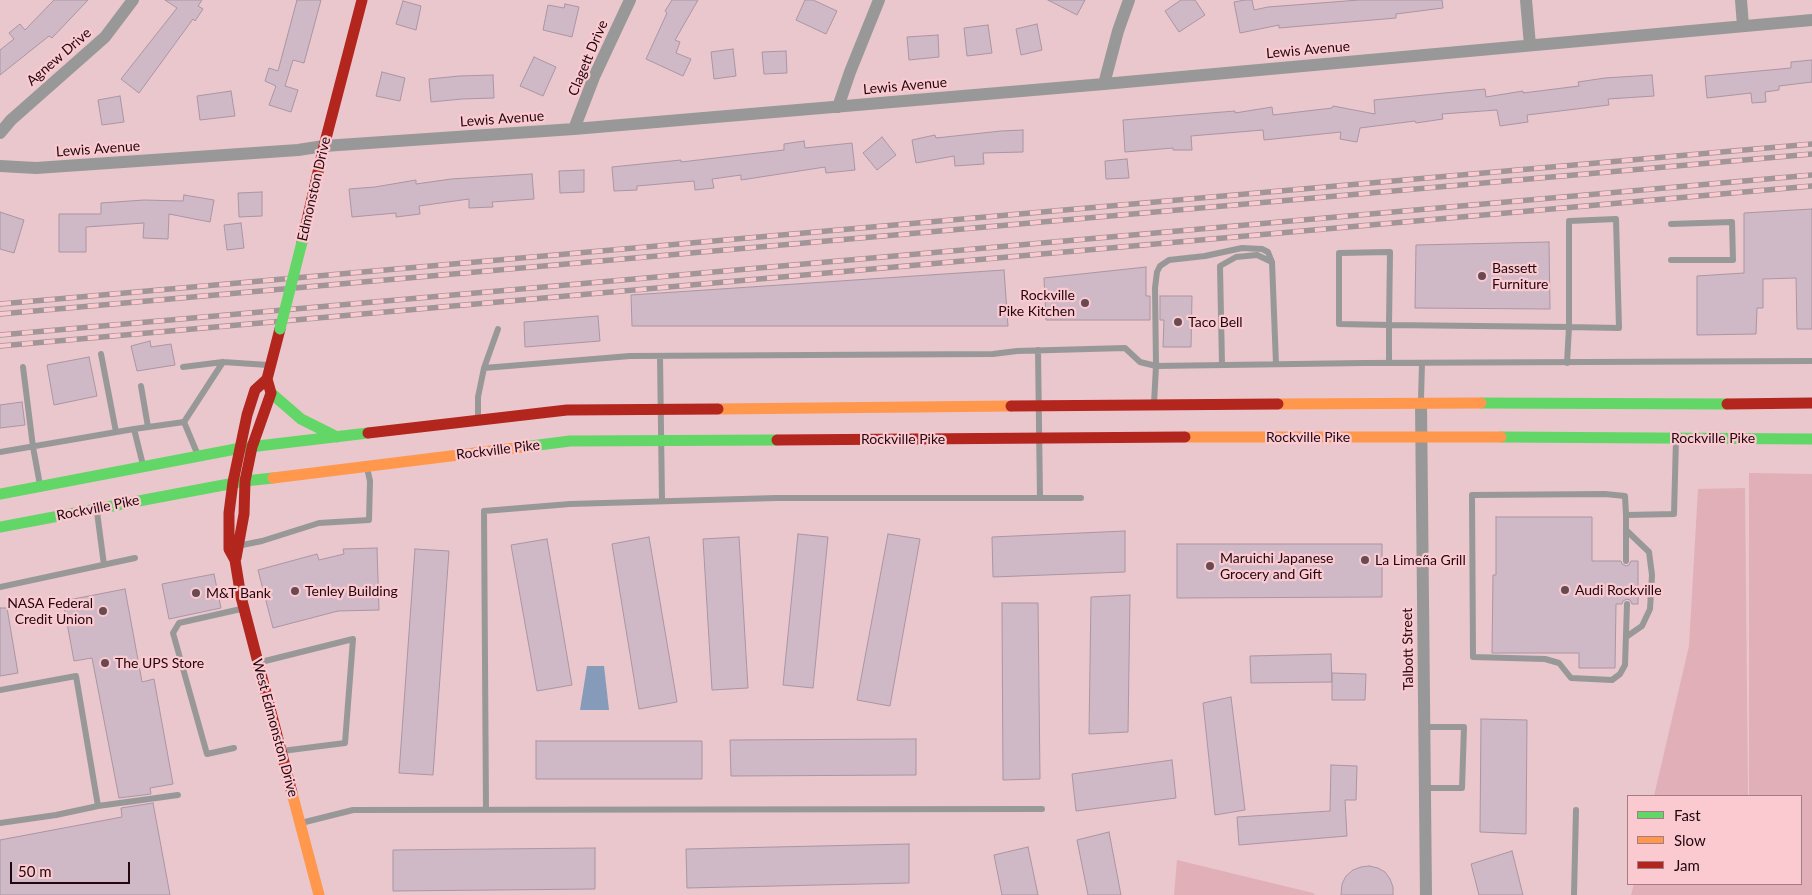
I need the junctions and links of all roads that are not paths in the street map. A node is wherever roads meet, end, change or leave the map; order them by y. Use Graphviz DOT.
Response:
graph roads {
  1 [pos="133,0"];
  2 [pos="362,0"];
  3 [pos="630,0"];
  4 [pos="879,0"];
  5 [pos="1129,0"];
  6 [pos="1526,0"];
  7 [pos="1741,0"];
  8 [pos="1812,20"];
  9 [pos="1743,26"];
  10 [pos="1530,45"];
  11 [pos="1104,84"];
  12 [pos="838,107"];
  13 [pos="574,129"];
  14 [pos="0,133"];
  15 [pos="324,146"];
  16 [pos="0,166"];
  17 [pos="1671,224"];
  18 [pos="1671,260"];
  19 [pos="1272,262"];
  20 [pos="1390,325"];
  21 [pos="1569,327"];
  22 [pos="498,328"];
  23 [pos="1038,350"];
  24 [pos="102,354"];
  25 [pos="660,356"];
  26 [pos="1812,361"];
  27 [pos="223,362"];
  28 [pos="1390,363"];
  29 [pos="1422,363"];
  30 [pos="1567,363"];
  31 [pos="1276,364"];
  32 [pos="1222,365"];
  33 [pos="270,366"];
  34 [pos="1156,366"];
  35 [pos="23,367"];
  36 [pos="182,368"];
  37 [pos="484,368"];
  38 [pos="267,379"];
  39 [pos="141,386"];
  40 [pos="271,393"];
  41 [pos="1421,403"];
  42 [pos="1812,403"];
  43 [pos="1154,406"];
  44 [pos="1039,407"];
  45 [pos="660,410"];
  46 [pos="478,420"];
  47 [pos="184,422"];
  48 [pos="148,427"];
  49 [pos="134,429"];
  50 [pos="116,432"];
  51 [pos="1676,434"];
  52 [pos="1421,436"];
  53 [pos="337,437"];
  54 [pos="1040,438"];
  55 [pos="1812,439"];
  56 [pos="660,441"];
  57 [pos="33,447"];
  58 [pos="246,448"];
  59 [pos="0,452"];
  60 [pos="198,456"];
  61 [pos="143,466"];
  62 [pos="367,466"];
  63 [pos="245,481"];
  64 [pos="233,482"];
  65 [pos="40,486"];
  66 [pos="0,494"];
  67 [pos="1040,498"];
  68 [pos="1081,498"];
  69 [pos="662,501"];
  70 [pos="97,509"];
  71 [pos="1626,515"];
  72 [pos="0,527"];
  73 [pos="1626,530"];
  74 [pos="238,546"];
  75 [pos="135,558"];
  76 [pos="235,560"];
  77 [pos="1626,560"];
  78 [pos="104,565"];
  79 [pos="0,587"];
  80 [pos="1627,604"];
  81 [pos="244,608"];
  82 [pos="1626,637"];
  83 [pos="258,663"];
  84 [pos="0,690"];
  85 [pos="1424,727"];
  86 [pos="234,748"];
  87 [pos="281,751"];
  88 [pos="1424,788"];
  89 [pos="178,795"];
  90 [pos="98,806"];
  91 [pos="1042,809"];
  92 [pos="486,810"];
  93 [pos="1576,810"];
  94 [pos="0,823"];
  95 [pos="300,823"];
  96 [pos="319,895"];
  97 [pos="1426,895"];
  98 [pos="1574,895"];
  1 -- 14 [label="street, Agnew Drive"];
  2 -- 15 [label="main road, Edmonston Drive"];
  3 -- 13 [label="street, Clagett Drive"];
  4 -- 12 [label="street"];
  5 -- 11 [label="street"];
  6 -- 10 [label="street"];
  7 -- 9 [label="street"];
  8 -- 9 [label="street, Lewis Avenue"];
  9 -- 10 [label="street, Lewis Avenue"];
  10 -- 11 [label="street, Lewis Avenue"];
  11 -- 12 [label="street, Lewis Avenue"];
  12 -- 13 [label="street, Lewis Avenue"];
  13 -- 15 [label="street, Lewis Avenue"];
  15 -- 16 [label="street, Lewis Avenue"];
  15 -- 33 [label="main road, Edmonston Drive, bridge"];
  17 -- 18 [label="lane"];
  19 -- 31 [label="lane"];
  19 -- 32 [label="lane"];
  19 -- 34 [label="lane"];
  20 -- 20 [label="lane"];
  20 -- 21 [label="lane"];
  20 -- 28 [label="lane"];
  21 -- 21 [label="lane"];
  21 -- 30 [label="lane"];
  22 -- 37 [label="lane"];
  23 -- 25 [label="lane"];
  23 -- 34 [label="lane"];
  23 -- 44 [label="lane"];
  24 -- 50 [label="lane"];
  25 -- 37 [label="lane"];
  25 -- 45 [label="lane"];
  26 -- 30 [label="lane"];
  27 -- 33 [label="lane"];
  27 -- 36 [label="lane"];
  27 -- 47 [label="lane"];
  28 -- 29 [label="lane"];
  28 -- 31 [label="lane"];
  29 -- 30 [label="lane"];
  29 -- 41 [label="lane"];
  31 -- 32 [label="lane"];
  32 -- 34 [label="lane"];
  33 -- 38 [label="main road, Edmonston Drive"];
  34 -- 43 [label="lane"];
  35 -- 57 [label="lane"];
  37 -- 46 [label="lane"];
  38 -- 40 [label="main road, Edmonston Drive"];
  38 -- 58 [label="main road, Edmonston Drive"];
  39 -- 48 [label="lane"];
  40 -- 53 [label="main road"];
  40 -- 58 [label="main road, Edmonston Drive"];
  41 -- 42 [label="main road"];
  41 -- 43 [label="main road"];
  41 -- 52 [label="street, Talbott Street"];
  43 -- 44 [label="main road"];
  44 -- 45 [label="main road"];
  44 -- 54 [label="lane"];
  45 -- 46 [label="main road"];
  45 -- 56 [label="lane"];
  46 -- 53 [label="main road"];
  47 -- 48 [label="lane"];
  47 -- 60 [label="lane"];
  48 -- 49 [label="lane"];
  49 -- 50 [label="lane"];
  49 -- 61 [label="lane"];
  50 -- 57 [label="lane"];
  51 -- 52 [label="main road, Rockville Pike"];
  51 -- 55 [label="main road, Rockville Pike"];
  51 -- 71 [label="lane"];
  52 -- 54 [label="main road, Rockville Pike"];
  52 -- 85 [label="street, Talbott Street"];
  53 -- 58 [label="main road"];
  54 -- 56 [label="main road, Rockville Pike"];
  54 -- 67 [label="lane"];
  56 -- 62 [label="main road, Rockville Pike"];
  56 -- 69 [label="lane"];
  57 -- 59 [label="lane"];
  57 -- 65 [label="lane"];
  58 -- 60 [label="main road"];
  58 -- 63 [label="main road, Edmonston Drive"];
  58 -- 64 [label="main road, Edmonston Drive"];
  60 -- 61 [label="main road"];
  61 -- 65 [label="main road"];
  62 -- 63 [label="main road, Rockville Pike"];
  62 -- 74 [label="lane"];
  63 -- 64 [label="main road, Rockville Pike"];
  63 -- 74 [label="main road, West Edmonston Drive"];
  64 -- 70 [label="main road, Rockville Pike"];
  64 -- 76 [label="main road, West Edmonston Drive"];
  65 -- 66 [label="main road"];
  67 -- 68 [label="lane"];
  67 -- 69 [label="lane"];
  69 -- 92 [label="lane"];
  70 -- 72 [label="main road, Rockville Pike"];
  70 -- 78 [label="lane"];
  71 -- 73 [label="lane"];
  71 -- 82 [label="lane"];
  73 -- 77 [label="lane"];
  73 -- 82 [label="lane"];
  74 -- 76 [label="main road, West Edmonston Drive"];
  75 -- 78 [label="lane"];
  76 -- 81 [label="main road, West Edmonston Drive"];
  78 -- 79 [label="lane"];
  80 -- 82 [label="lane"];
  81 -- 83 [label="main road, West Edmonston Drive"];
  81 -- 86 [label="lane"];
  83 -- 87 [label="main road, West Edmonston Drive"];
  83 -- 87 [label="lane"];
  84 -- 90 [label="lane"];
  85 -- 88 [label="street, Talbott Street"];
  85 -- 88 [label="lane"];
  87 -- 95 [label="main road, West Edmonston Drive"];
  88 -- 97 [label="street, Talbott Street"];
  89 -- 90 [label="lane"];
  90 -- 94 [label="lane"];
  91 -- 92 [label="lane"];
  92 -- 95 [label="lane"];
  93 -- 98 [label="lane"];
  95 -- 96 [label="main road, West Edmonston Drive"];
}
